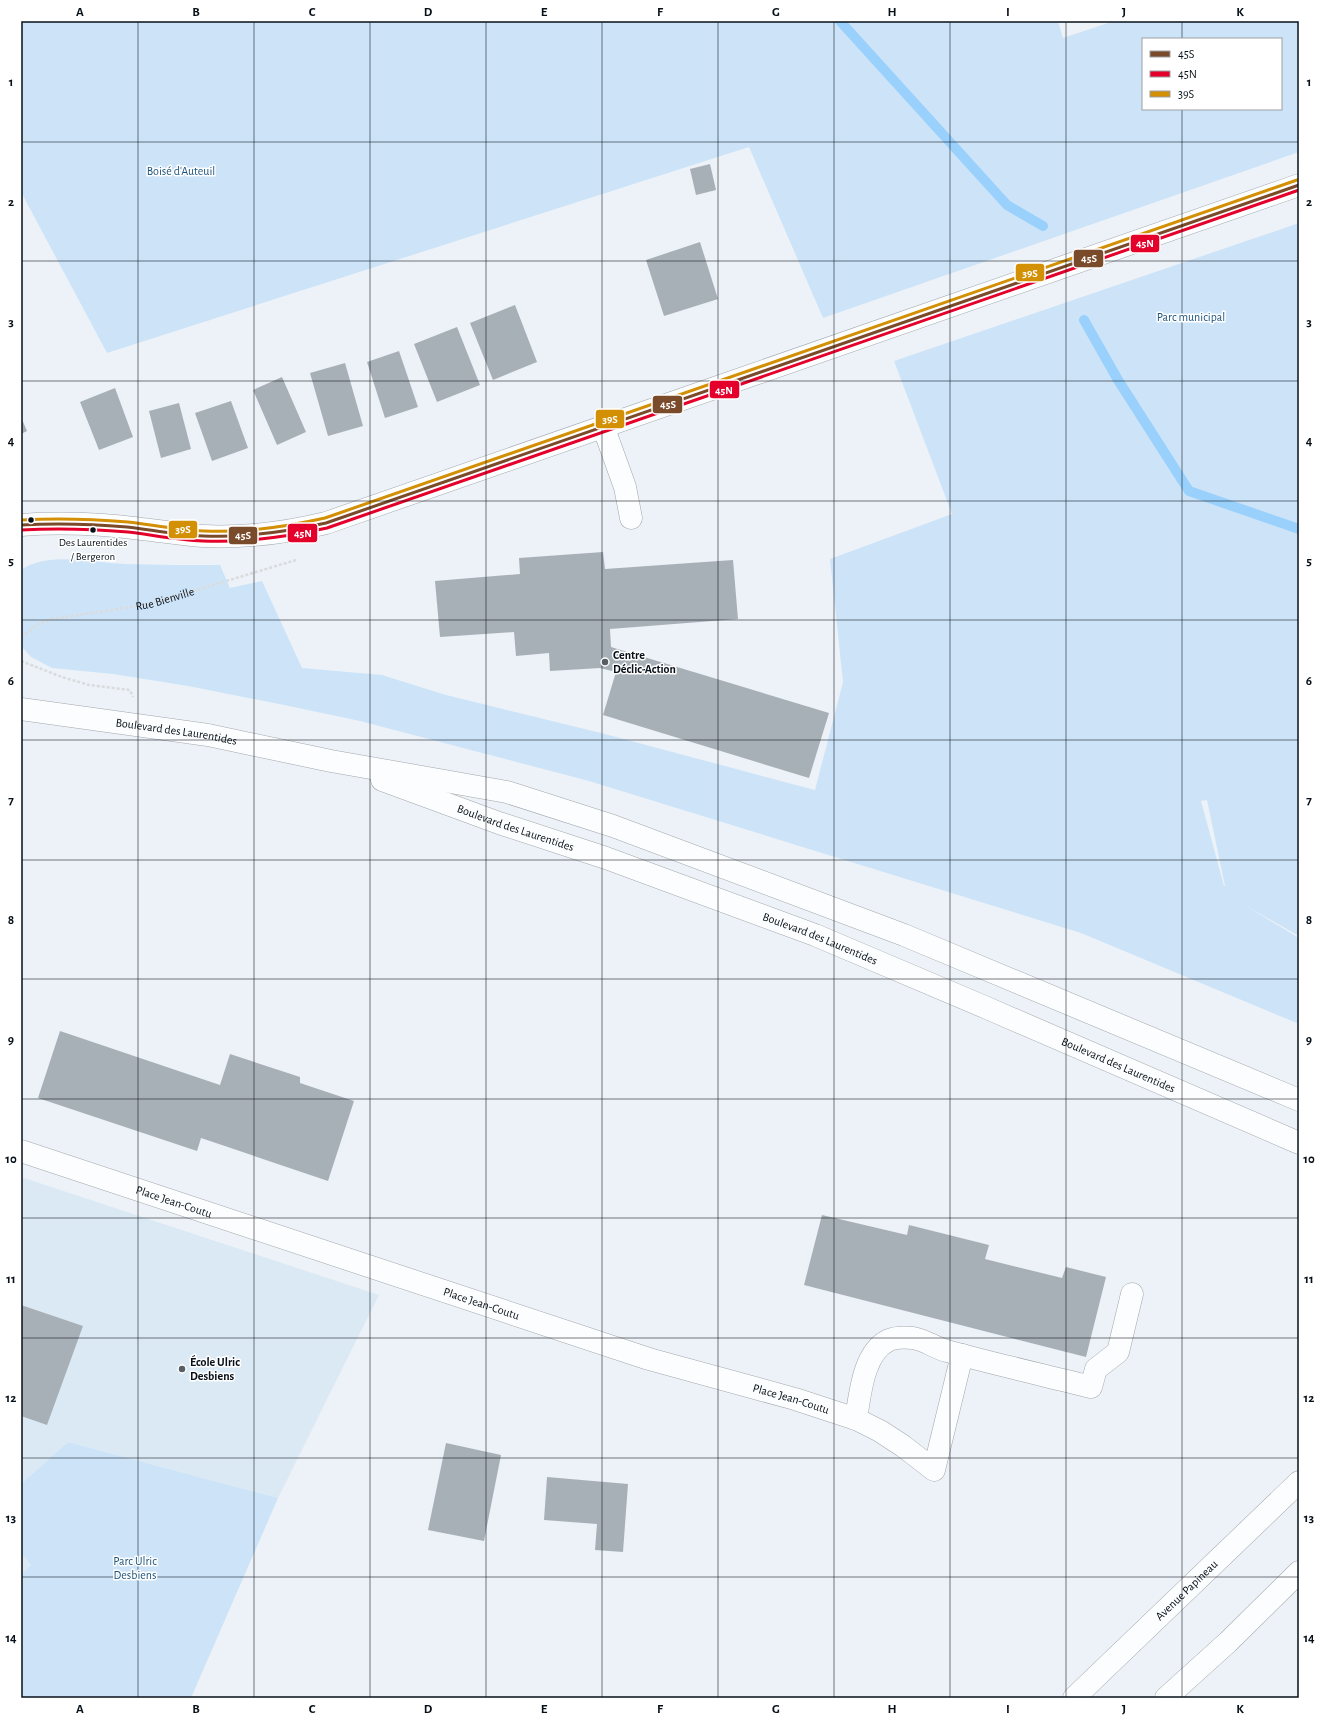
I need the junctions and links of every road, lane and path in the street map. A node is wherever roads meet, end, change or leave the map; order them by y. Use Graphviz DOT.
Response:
graph roads {
  1 [pos="1299,185"];
  2 [pos="603,426"];
  3 [pos="631,518"];
  4 [pos="21,525"];
  5 [pos="301,558"];
  6 [pos="21,637"];
  7 [pos="21,661"];
  8 [pos="130,690"];
  9 [pos="21,709"];
  10 [pos="330,761"];
  11 [pos="1299,1100"];
  12 [pos="1299,1143"];
  13 [pos="21,1150"];
  14 [pos="1132,1294"];
  15 [pos="962,1355"];
  16 [pos="856,1419"];
  17 [pos="1299,1482"];
  18 [pos="1299,1572"];
  19 [pos="1074,1698"];
  20 [pos="1166,1698"];
  1 -- 2 [label="main road"];
  2 -- 3 [label="main road"];
  2 -- 4 [label="main road"];
  5 -- 6 [label="path, Rue Bienville"];
  7 -- 8 [label="path"];
  9 -- 10 [label="main road, Boulevard des Laurentides"];
  10 -- 11 [label="main road, Boulevard des Laurentides"];
  10 -- 12 [label="main road, Boulevard des Laurentides"];
  13 -- 16 [label="main road, Place Jean-Coutu"];
  14 -- 15 [label="main road"];
  15 -- 16 [label="main road"];
  15 -- 16 [label="main road, Place Jean-Coutu"];
  17 -- 19 [label="main road, Avenue Papineau"];
  18 -- 20 [label="main road"];
}
